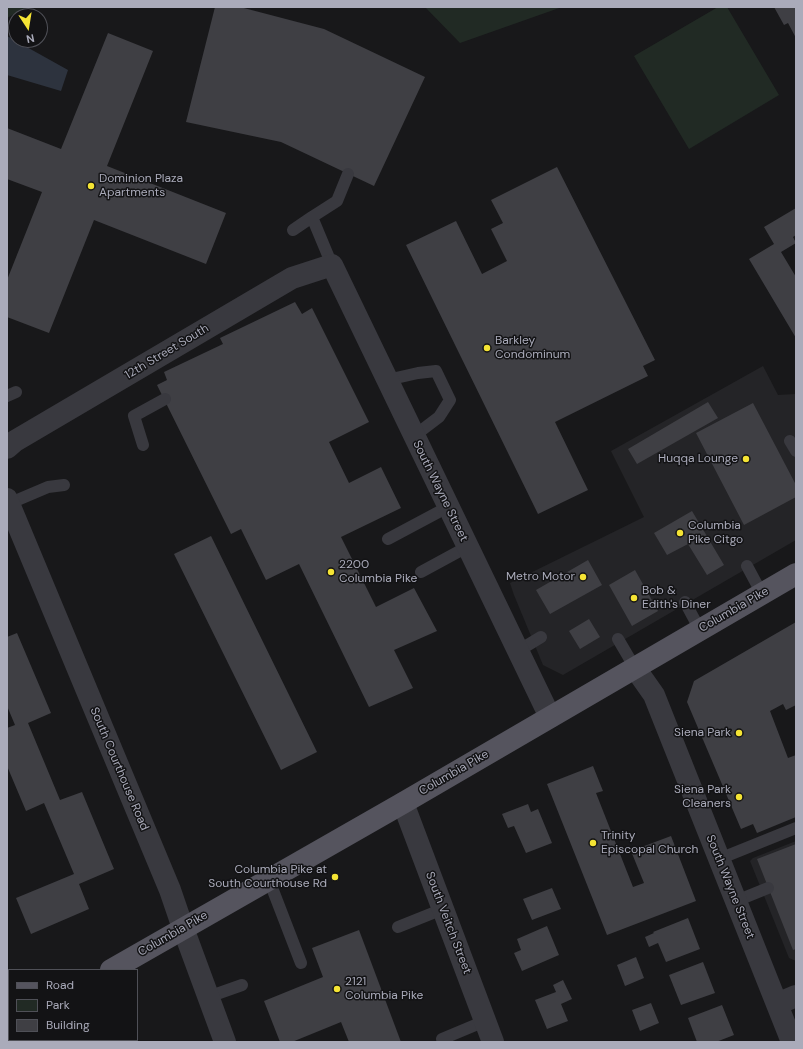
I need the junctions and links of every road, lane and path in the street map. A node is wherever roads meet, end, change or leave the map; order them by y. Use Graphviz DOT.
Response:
graph roads {
  1 [pos="348,174"];
  2 [pos="312,217"];
  3 [pos="292,230"];
  4 [pos="332,265"];
  5 [pos="387,380"];
  6 [pos="165,399"];
  7 [pos="414,436"];
  8 [pos="143,446"];
  9 [pos="7,448"];
  10 [pos="64,485"];
  11 [pos="8,502"];
  12 [pos="448,507"];
  13 [pos="388,539"];
  14 [pos="467,547"];
  15 [pos="747,566"];
  16 [pos="421,572"];
  17 [pos="796,574"];
  18 [pos="762,594"];
  19 [pos="685,602"];
  20 [pos="700,630"];
  21 [pos="541,637"];
  22 [pos="618,639"];
  23 [pos="518,651"];
  24 [pos="635,668"];
  25 [pos="550,717"];
  26 [pos="403,803"];
  27 [pos="796,828"];
  28 [pos="719,858"];
  29 [pos="269,880"];
  30 [pos="768,888"];
  31 [pos="736,901"];
  32 [pos="442,909"];
  33 [pos="398,927"];
  34 [pos="183,928"];
  35 [pos="300,963"];
  36 [pos="113,969"];
  37 [pos="242,985"];
  38 [pos="208,997"];
  39 [pos="787,1000"];
  40 [pos="485,1021"];
  41 [pos="442,1039"];
  42 [pos="225,1042"];
  43 [pos="493,1042"];
  44 [pos="792,1042"];
  1 -- 2 [label="lane"];
  2 -- 3 [label="lane"];
  2 -- 4 [label="lane"];
  4 -- 5 [label="street, South Wayne Street"];
  4 -- 9 [label="street, 12th Street South"];
  5 -- 7 [label="street, South Wayne Street"];
  5 -- 7 [label="lane"];
  6 -- 8 [label="lane"];
  7 -- 12 [label="street, South Wayne Street"];
  10 -- 11 [label="lane"];
  11 -- 34 [label="street, South Courthouse Road"];
  12 -- 13 [label="lane"];
  12 -- 14 [label="street, South Wayne Street"];
  14 -- 16 [label="lane"];
  14 -- 23 [label="street, South Wayne Street"];
  15 -- 18 [label="lane"];
  17 -- 18 [label="main road, Columbia Pike"];
  18 -- 20 [label="main road, Columbia Pike"];
  19 -- 20 [label="lane"];
  20 -- 24 [label="main road, Columbia Pike"];
  21 -- 23 [label="lane"];
  22 -- 24 [label="lane"];
  23 -- 25 [label="street, South Wayne Street"];
  24 -- 25 [label="main road, Columbia Pike"];
  24 -- 28 [label="street, South Wayne Street"];
  25 -- 26 [label="main road, Columbia Pike"];
  26 -- 29 [label="main road, Columbia Pike"];
  26 -- 32 [label="street, South Veitch Street"];
  27 -- 28 [label="lane"];
  28 -- 31 [label="street, South Wayne Street"];
  29 -- 34 [label="main road, Columbia Pike"];
  29 -- 35 [label="lane"];
  30 -- 31 [label="lane"];
  31 -- 39 [label="street, South Wayne Street"];
  32 -- 33 [label="lane"];
  32 -- 40 [label="street, South Veitch Street"];
  34 -- 36 [label="main road, Columbia Pike"];
  34 -- 38 [label="street, South Courthouse Road"];
  37 -- 38 [label="lane"];
  38 -- 42 [label="street, South Courthouse Road"];
  39 -- 44 [label="street, South Wayne Street"];
  40 -- 41 [label="lane"];
  40 -- 43 [label="street, South Veitch Street"];
}
